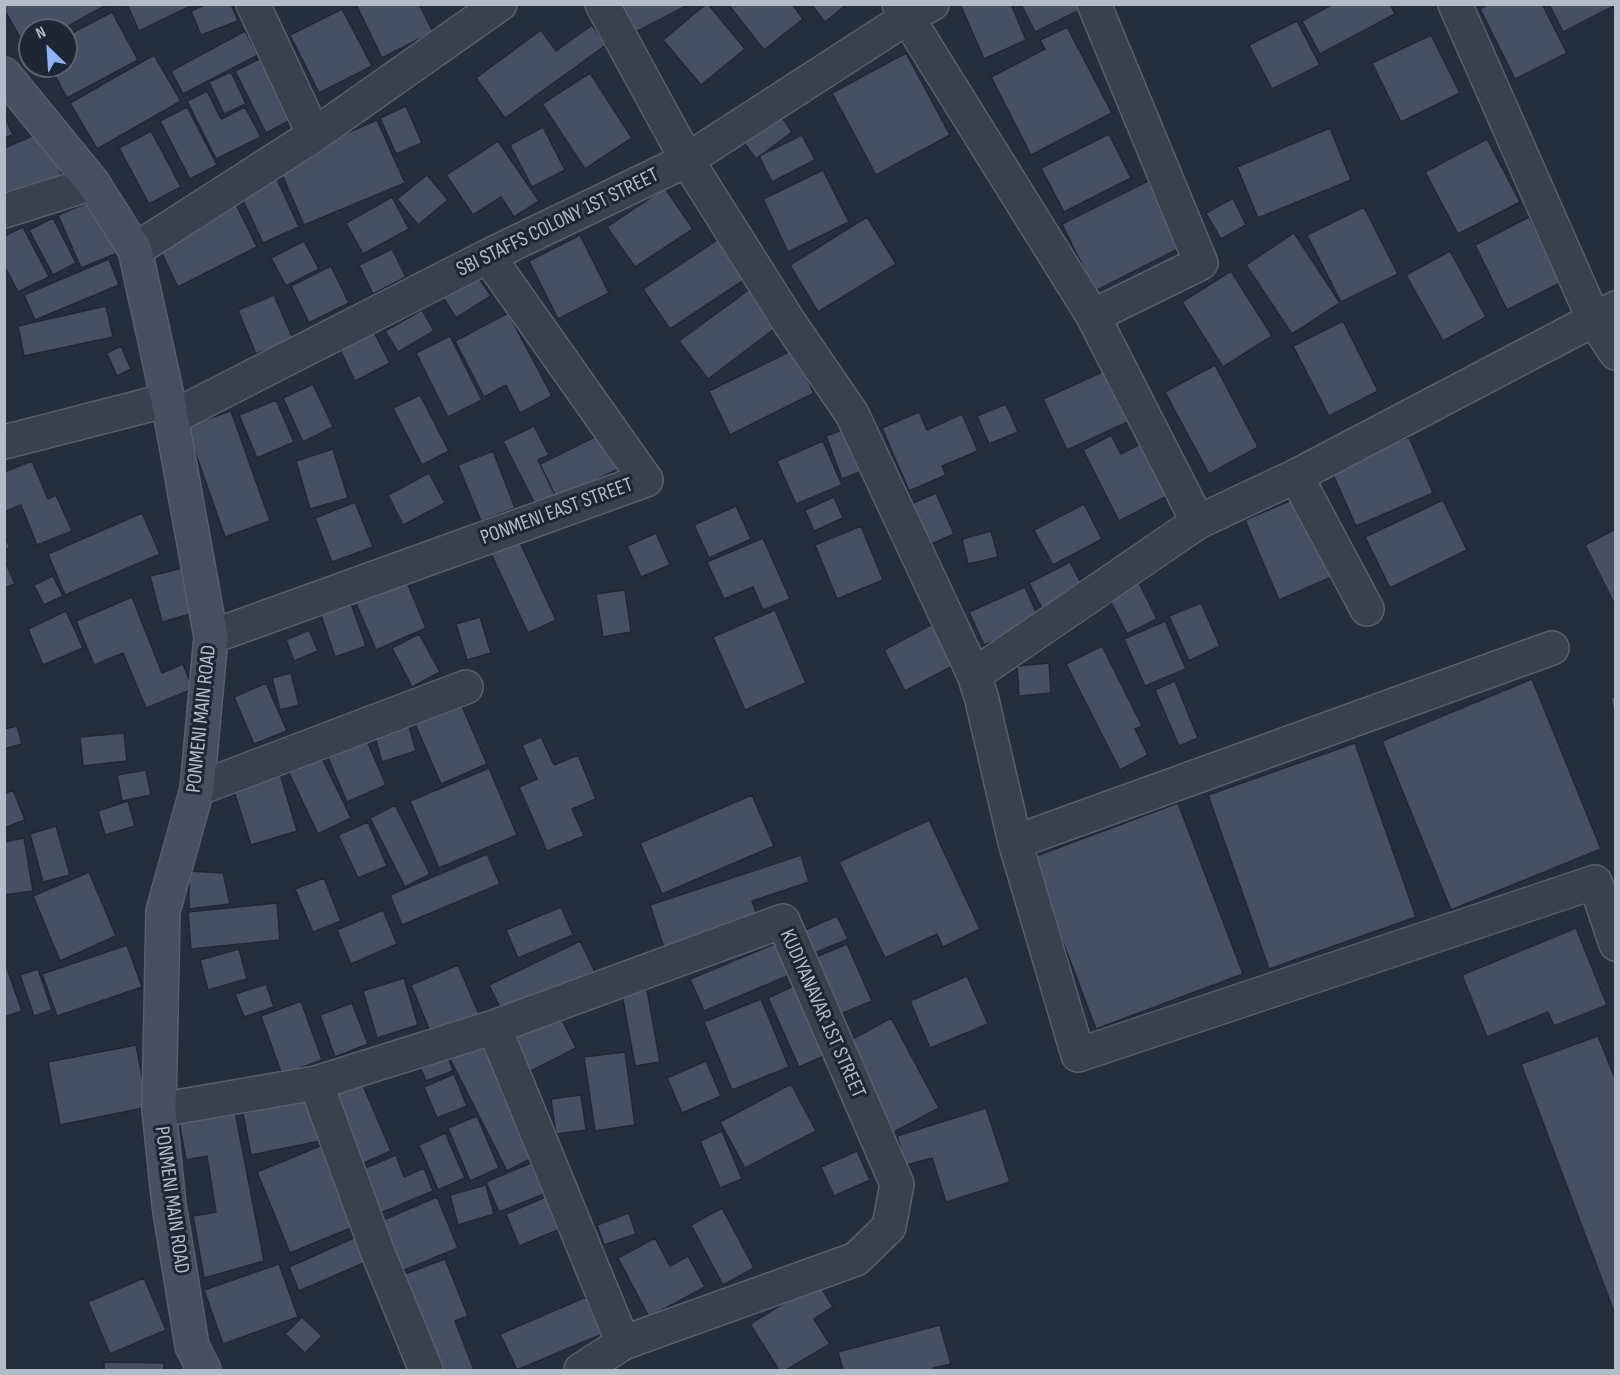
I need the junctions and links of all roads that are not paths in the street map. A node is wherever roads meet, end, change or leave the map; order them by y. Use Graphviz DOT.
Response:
graph roads {
  1 [pos="253,4"];
  2 [pos="500,4"];
  3 [pos="602,4"];
  4 [pos="1094,4"];
  5 [pos="1455,4"];
  6 [pos="913,9"];
  7 [pos="4,74"];
  8 [pos="314,135"];
  9 [pos="687,160"];
  10 [pos="93,183"];
  11 [pos="4,211"];
  12 [pos="135,250"];
  13 [pos="488,256"];
  14 [pos="1605,314"];
  15 [pos="1093,316"];
  16 [pos="1616,353"];
  17 [pos="170,409"];
  18 [pos="4,442"];
  19 [pos="1296,476"];
  20 [pos="1198,522"];
  21 [pos="1367,609"];
  22 [pos="211,637"];
  23 [pos="1551,648"];
  24 [pos="974,675"];
  25 [pos="466,687"];
  26 [pos="197,789"];
  27 [pos="1015,842"];
  28 [pos="1616,944"];
  29 [pos="494,1027"];
  30 [pos="316,1083"];
  31 [pos="159,1110"];
  32 [pos="623,1343"];
  33 [pos="204,1371"];
  34 [pos="426,1371"];
  35 [pos="581,1371"];
  1 -- 8 [label="street"];
  2 -- 8 [label="street"];
  3 -- 9 [label="street"];
  4 -- 15 [label="street"];
  5 -- 14 [label="street"];
  6 -- 9 [label="street, SBI STAFFS COLONY 1ST STREET"];
  6 -- 15 [label="street"];
  7 -- 10 [label="street, PONMENI MAIN ROAD"];
  8 -- 12 [label="street"];
  9 -- 13 [label="street, SBI STAFFS COLONY 1ST STREET"];
  9 -- 24 [label="street"];
  10 -- 11 [label="street"];
  10 -- 12 [label="street, PONMENI MAIN ROAD"];
  12 -- 17 [label="street, PONMENI MAIN ROAD"];
  13 -- 17 [label="street, SBI STAFFS COLONY 1ST STREET"];
  13 -- 22 [label="street, PONMENI EAST STREET"];
  14 -- 16 [label="street"];
  14 -- 19 [label="street"];
  15 -- 20 [label="street"];
  17 -- 18 [label="street, SBI STAFFS COLONY 1ST STREET"];
  17 -- 22 [label="street, PONMENI MAIN ROAD"];
  19 -- 20 [label="street"];
  19 -- 21 [label="street"];
  20 -- 24 [label="street"];
  22 -- 26 [label="street, PONMENI MAIN ROAD"];
  23 -- 27 [label="street"];
  24 -- 27 [label="street"];
  25 -- 26 [label="street"];
  26 -- 31 [label="street, PONMENI MAIN ROAD"];
  27 -- 28 [label="street"];
  29 -- 30 [label="street, KUDIYANAVAR 1ST STREET"];
  29 -- 32 [label="street"];
  29 -- 32 [label="street, KUDIYANAVAR 1ST STREET"];
  30 -- 31 [label="street, KUDIYANAVAR 1ST STREET"];
  30 -- 34 [label="street"];
  31 -- 33 [label="street, PONMENI MAIN ROAD"];
  32 -- 35 [label="street, KUDIYANAVAR 1ST STREET"];
}
